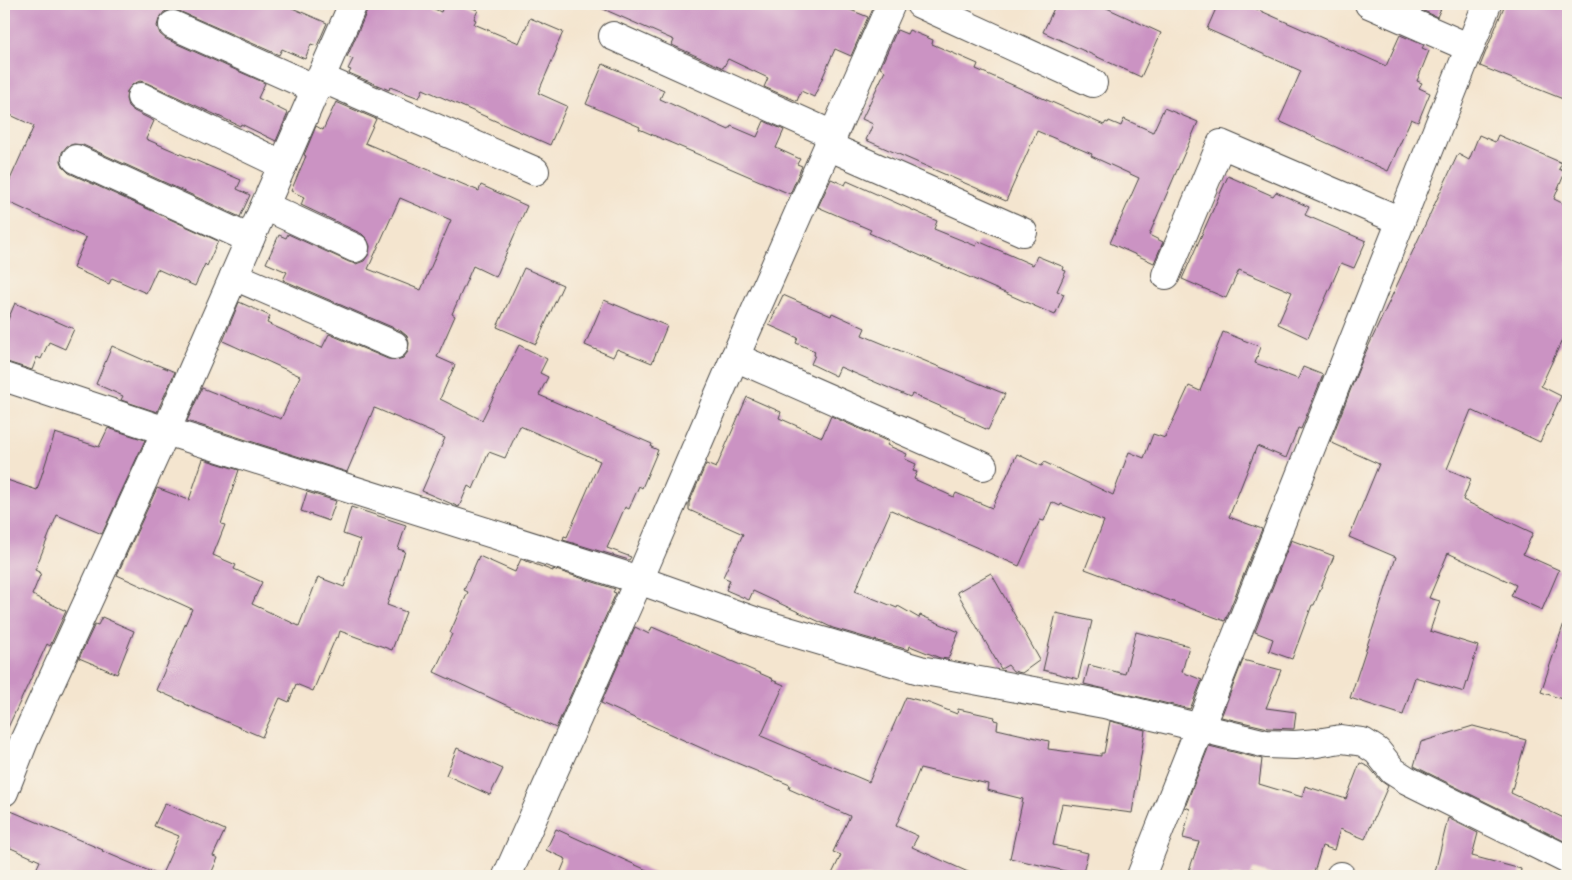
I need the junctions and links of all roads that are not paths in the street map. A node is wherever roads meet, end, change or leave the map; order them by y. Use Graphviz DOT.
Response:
graph roads {
  1 [pos="891,4"];
  2 [pos="920,4"];
  3 [pos="1370,4"];
  4 [pos="1487,4"];
  5 [pos="348,5"];
  6 [pos="173,25"];
  7 [pos="613,36"];
  8 [pos="1470,48"];
  9 [pos="318,83"];
  10 [pos="1093,83"];
  11 [pos="141,97"];
  12 [pos="830,141"];
  13 [pos="76,159"];
  14 [pos="283,164"];
  15 [pos="536,171"];
  16 [pos="265,206"];
  17 [pos="1401,221"];
  18 [pos="1022,232"];
  19 [pos="250,239"];
  20 [pos="355,248"];
  21 [pos="1166,275"];
  22 [pos="234,276"];
  23 [pos="394,345"];
  24 [pos="736,357"];
  25 [pos="4,377"];
  26 [pos="166,431"];
  27 [pos="983,466"];
  28 [pos="640,580"];
  29 [pos="1200,727"];
  30 [pos="14,736"];
  31 [pos="4,792"];
  32 [pos="1568,860"];
  33 [pos="507,876"];
  34 [pos="1141,876"];
  1 -- 12 [label="street"];
  2 -- 10 [label="street"];
  3 -- 8 [label="street"];
  4 -- 8 [label="street"];
  5 -- 9 [label="street"];
  6 -- 9 [label="street"];
  7 -- 12 [label="street"];
  8 -- 17 [label="street"];
  9 -- 14 [label="street"];
  9 -- 15 [label="street"];
  11 -- 14 [label="street"];
  12 -- 18 [label="street"];
  12 -- 24 [label="street"];
  13 -- 19 [label="street"];
  14 -- 16 [label="street"];
  16 -- 19 [label="street"];
  16 -- 20 [label="street"];
  17 -- 21 [label="street"];
  17 -- 29 [label="street"];
  19 -- 22 [label="street"];
  22 -- 23 [label="street"];
  22 -- 26 [label="street"];
  24 -- 27 [label="street"];
  24 -- 28 [label="street"];
  25 -- 26 [label="street"];
  26 -- 28 [label="street"];
  26 -- 30 [label="street"];
  28 -- 29 [label="street"];
  28 -- 33 [label="street"];
  29 -- 32 [label="street"];
  29 -- 34 [label="street"];
  30 -- 31 [label="street"];
}
